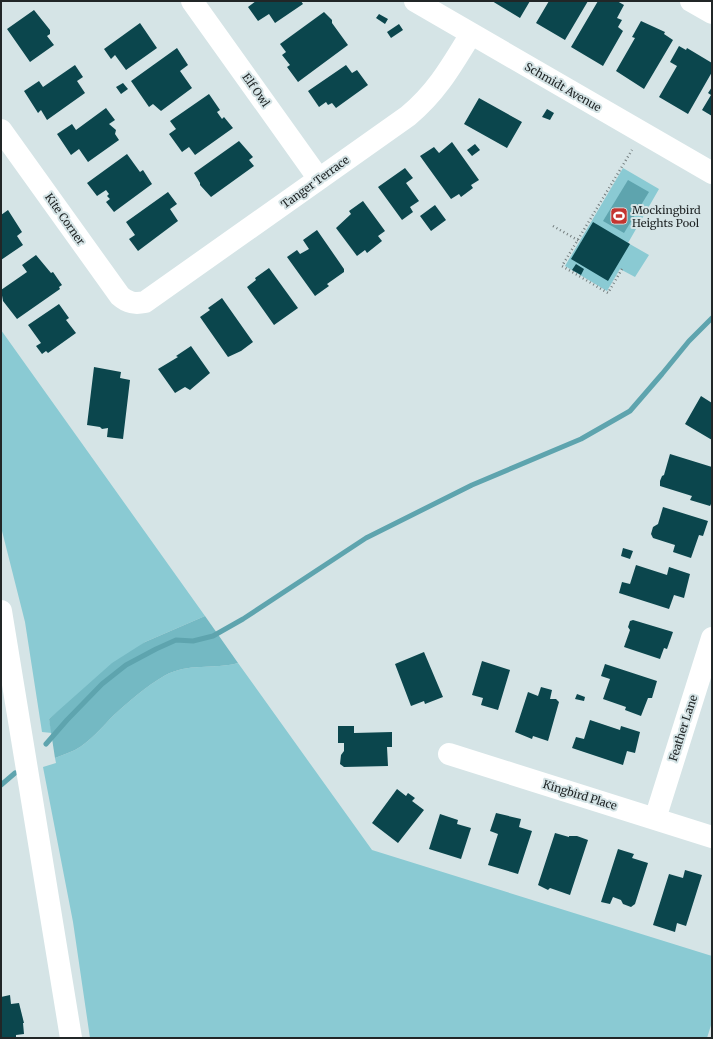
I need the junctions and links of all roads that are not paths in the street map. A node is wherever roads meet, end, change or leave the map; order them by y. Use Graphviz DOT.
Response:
graph roads {
  1 [pos="192,1"];
  2 [pos="415,1"];
  3 [pos="691,1"];
  4 [pos="712,13"];
  5 [pos="471,34"];
  6 [pos="1,130"];
  7 [pos="712,173"];
  8 [pos="319,179"];
  9 [pos="134,303"];
  10 [pos="1,611"];
  11 [pos="712,638"];
  12 [pos="449,754"];
  13 [pos="655,819"];
  14 [pos="712,837"];
  15 [pos="71,1038"];
  1 -- 8 [label="street, Elf Owl"];
  2 -- 5 [label="street, Schmidt Avenue"];
  3 -- 4 [label="street"];
  5 -- 7 [label="street, Schmidt Avenue"];
  5 -- 8 [label="street, Tanger Terrace"];
  6 -- 9 [label="street, Kite Corner"];
  8 -- 9 [label="street, Tanger Terrace"];
  10 -- 15 [label="street"];
  11 -- 13 [label="street, Feather Lane"];
  12 -- 13 [label="street, Kingbird Place"];
  13 -- 14 [label="street, Kingbird Place"];
}
